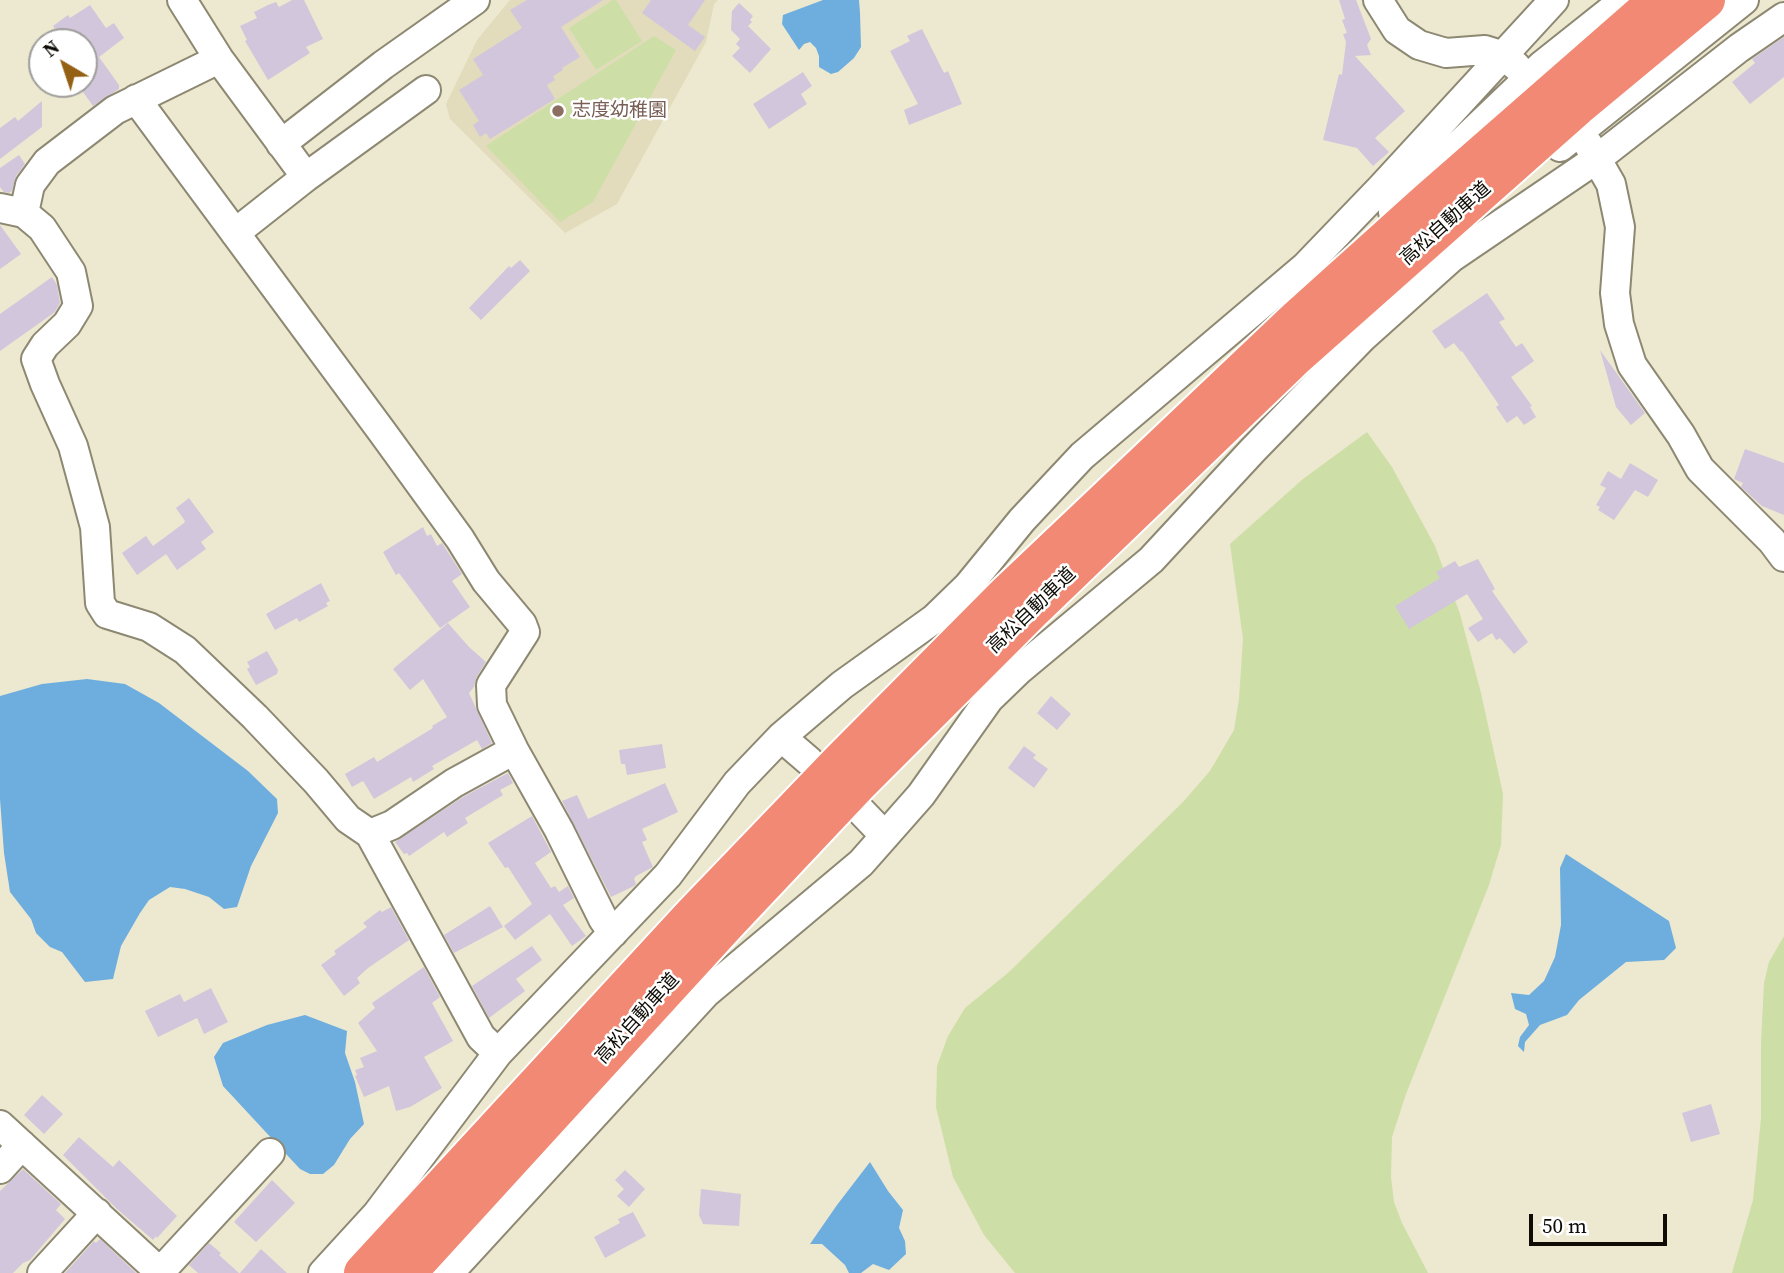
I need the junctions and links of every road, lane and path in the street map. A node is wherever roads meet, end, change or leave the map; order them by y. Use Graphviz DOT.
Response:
graph roads {
  1 [pos="182,0"];
  2 [pos="475,0"];
  3 [pos="1378,0"];
  4 [pos="1554,0"];
  5 [pos="1624,0"];
  6 [pos="1657,0"];
  7 [pos="1706,0"];
  8 [pos="1744,0"];
  9 [pos="1784,17"];
  10 [pos="219,60"];
  11 [pos="1511,62"];
  12 [pos="426,90"];
  13 [pos="136,99"];
  14 [pos="281,144"];
  15 [pos="1592,150"];
  16 [pos="306,177"];
  17 [pos="12,211"];
  18 [pos="235,233"];
  19 [pos="1383,280"];
  20 [pos="1298,318"];
  21 [pos="1780,543"];
  22 [pos="781,737"];
  23 [pos="514,750"];
  24 [pos="809,761"];
  25 [pos="861,811"];
  26 [pos="370,834"];
  27 [pos="886,836"];
  28 [pos="613,933"];
  29 [pos="498,1052"];
  30 [pos="0,1125"];
  31 [pos="22,1146"];
  32 [pos="270,1153"];
  33 [pos="0,1169"];
  34 [pos="97,1213"];
  35 [pos="42,1273"];
  36 [pos="161,1273"];
  37 [pos="323,1273"];
  38 [pos="363,1273"];
  39 [pos="407,1273"];
  40 [pos="449,1273"];
  1 -- 10 [label="street"];
  2 -- 14 [label="street"];
  3 -- 11 [label="street"];
  4 -- 11 [label="street"];
  5 -- 20 [label="street"];
  6 -- 20 [label="highway, 高松自動車道"];
  7 -- 19 [label="highway, 高松自動車道"];
  8 -- 19 [label="street"];
  9 -- 15 [label="street"];
  10 -- 13 [label="street"];
  10 -- 14 [label="street"];
  11 -- 22 [label="street"];
  12 -- 16 [label="street"];
  13 -- 17 [label="street"];
  13 -- 18 [label="street"];
  14 -- 16 [label="street"];
  15 -- 21 [label="street"];
  15 -- 27 [label="street"];
  16 -- 18 [label="street"];
  17 -- 26 [label="street"];
  18 -- 23 [label="street"];
  19 -- 39 [label="highway, 高松自動車道"];
  20 -- 38 [label="highway, 高松自動車道"];
  22 -- 24 [label="street"];
  22 -- 28 [label="street"];
  23 -- 26 [label="street"];
  23 -- 28 [label="street"];
  25 -- 27 [label="street"];
  26 -- 29 [label="street"];
  27 -- 40 [label="street"];
  28 -- 29 [label="street"];
  29 -- 37 [label="street"];
  30 -- 31 [label="street"];
  31 -- 33 [label="street"];
  31 -- 34 [label="street"];
  32 -- 36 [label="street"];
  34 -- 35 [label="street"];
  34 -- 36 [label="street"];
}
